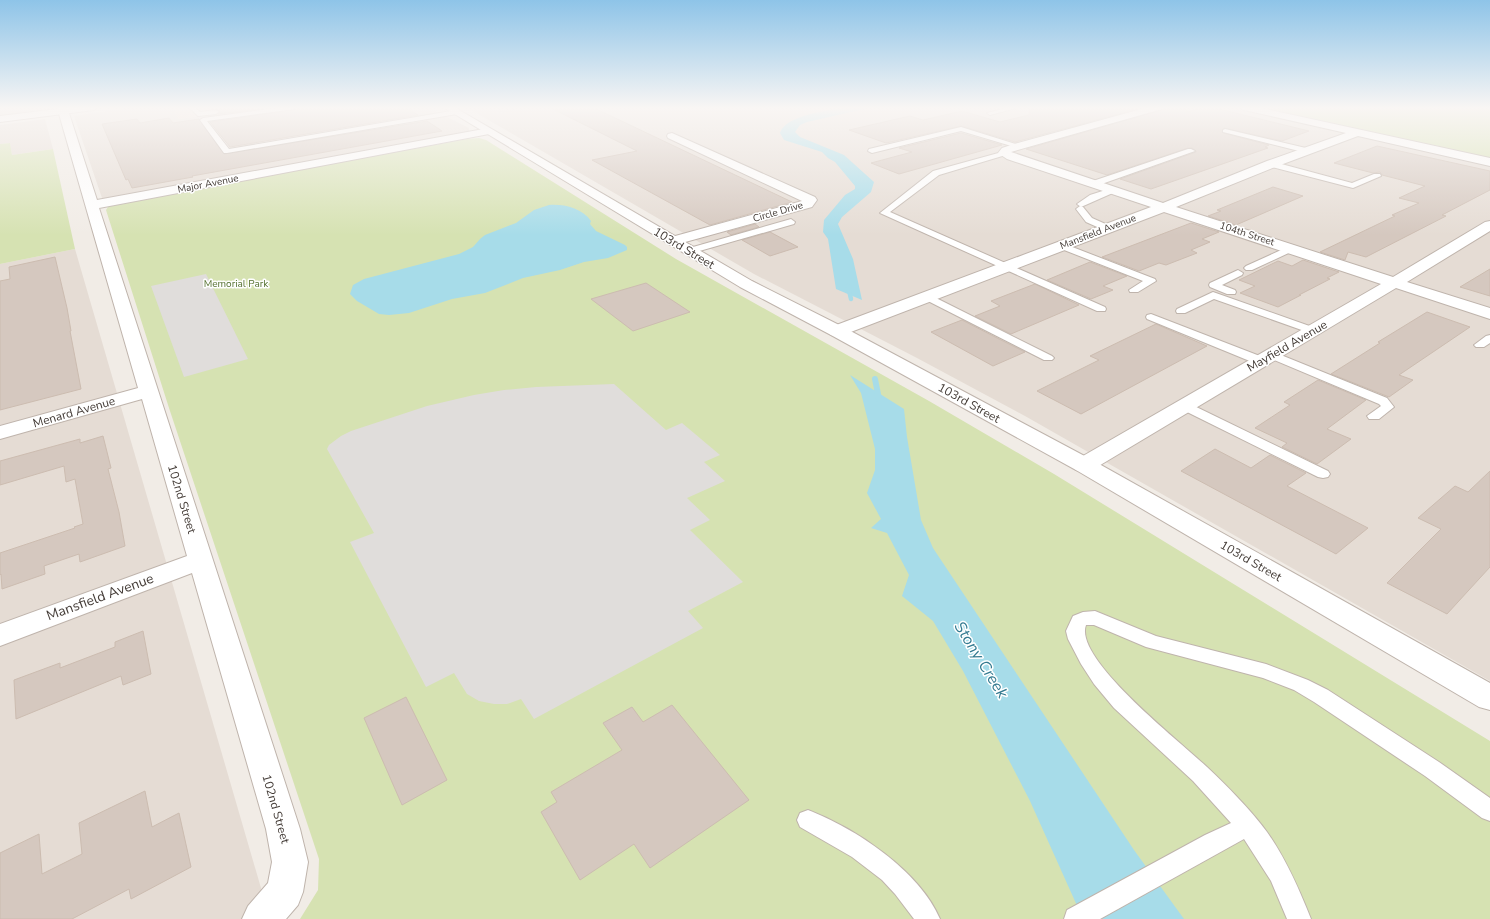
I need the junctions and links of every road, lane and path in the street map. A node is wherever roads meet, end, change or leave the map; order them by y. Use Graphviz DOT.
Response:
graph roads {
  1 [pos="75,150"];
  2 [pos="388,150"];
  3 [pos="521,150"];
  4 [pos="703,150"];
  5 [pos="876,150"];
  6 [pos="1006,150"];
  7 [pos="1302,150"];
  8 [pos="1310,150"];
  9 [pos="1437,150"];
  10 [pos="872,151"];
  11 [pos="1191,151"];
  12 [pos="1307,151"];
  13 [pos="1005,153"];
  14 [pos="1490,162"];
  15 [pos="1271,164"];
  16 [pos="1377,176"];
  17 [pos="1093,184"];
  18 [pos="1112,190"];
  19 [pos="92,205"];
  20 [pos="1164,207"];
  21 [pos="791,222"];
  22 [pos="1490,225"];
  23 [pos="1107,228"];
  24 [pos="681,246"];
  25 [pos="1062,246"];
  26 [pos="1290,249"];
  27 [pos="1006,267"];
  28 [pos="1249,268"];
  29 [pos="1238,273"];
  30 [pos="1393,282"];
  31 [pos="1134,290"];
  32 [pos="928,297"];
  33 [pos="1236,304"];
  34 [pos="1102,309"];
  35 [pos="1181,311"];
  36 [pos="1490,314"];
  37 [pos="1151,317"];
  38 [pos="837,331"];
  39 [pos="1314,331"];
  40 [pos="1490,338"];
  41 [pos="1480,345"];
  42 [pos="1048,358"];
  43 [pos="1266,358"];
  44 [pos="149,391"];
  45 [pos="1186,406"];
  46 [pos="1374,416"];
  47 [pos="0,433"];
  48 [pos="1084,465"];
  49 [pos="1323,474"];
  50 [pos="201,560"];
  51 [pos="0,635"];
  52 [pos="1490,698"];
  53 [pos="1490,812"];
  54 [pos="808,820"];
  55 [pos="1248,826"];
  56 [pos="260,919"];
  57 [pos="928,919"];
  58 [pos="1076,919"];
  59 [pos="1299,919"];
  1 -- 19 [label="street, 102nd Street"];
  2 -- 19 [label="street, Major Avenue"];
  3 -- 24 [label="street, 103rd Street"];
  4 -- 24 [label="street, Circle Drive"];
  5 -- 10 [label="lane"];
  6 -- 13 [label="street"];
  7 -- 12 [label="lane"];
  8 -- 12 [label="street, Mansfield Avenue"];
  9 -- 14 [label="street"];
  11 -- 17 [label="lane"];
  12 -- 15 [label="street, Mansfield Avenue"];
  13 -- 17 [label="street, 104th Street"];
  13 -- 27 [label="lane"];
  15 -- 16 [label="lane"];
  15 -- 20 [label="street, Mansfield Avenue"];
  17 -- 18 [label="street, 104th Street"];
  18 -- 20 [label="street, 104th Street"];
  18 -- 23 [label="lane"];
  19 -- 44 [label="street, 102nd Street"];
  20 -- 23 [label="street, Mansfield Avenue"];
  20 -- 26 [label="street, 104th Street"];
  21 -- 24 [label="lane"];
  22 -- 30 [label="street, Mayfield Avenue"];
  23 -- 25 [label="street, Mansfield Avenue"];
  24 -- 38 [label="street, 103rd Street"];
  25 -- 27 [label="street, Mansfield Avenue"];
  25 -- 31 [label="lane"];
  26 -- 28 [label="lane"];
  26 -- 30 [label="street, 104th Street"];
  27 -- 32 [label="street, Mansfield Avenue"];
  27 -- 34 [label="lane"];
  29 -- 33 [label="lane"];
  30 -- 36 [label="street, 104th Street"];
  30 -- 39 [label="street, Mayfield Avenue"];
  32 -- 38 [label="street, Mansfield Avenue"];
  32 -- 42 [label="lane"];
  33 -- 35 [label="lane"];
  33 -- 39 [label="lane"];
  37 -- 43 [label="lane"];
  38 -- 48 [label="street, 103rd Street"];
  39 -- 43 [label="street, Mayfield Avenue"];
  40 -- 41 [label="lane"];
  43 -- 45 [label="street, Mayfield Avenue"];
  43 -- 46 [label="lane"];
  44 -- 47 [label="street, Menard Avenue"];
  44 -- 50 [label="street, 102nd Street"];
  45 -- 48 [label="street, Mayfield Avenue"];
  45 -- 49 [label="lane"];
  48 -- 52 [label="street, 103rd Street"];
  50 -- 51 [label="street, Mansfield Avenue"];
  50 -- 56 [label="street, 102nd Street"];
  53 -- 55 [label="lane"];
  54 -- 57 [label="lane"];
  55 -- 58 [label="lane"];
  55 -- 59 [label="lane"];
}
